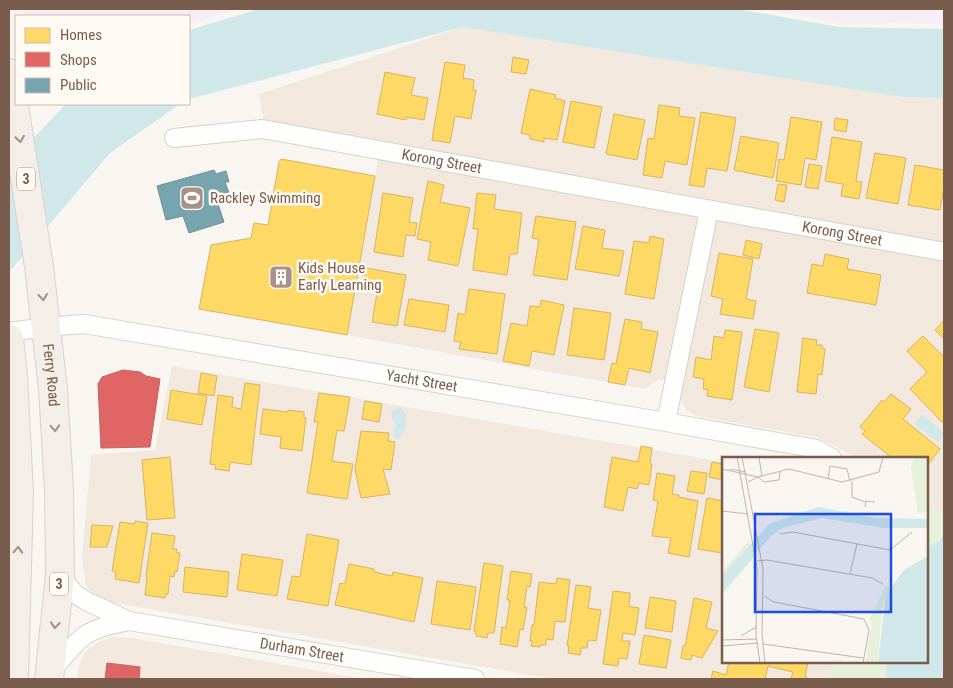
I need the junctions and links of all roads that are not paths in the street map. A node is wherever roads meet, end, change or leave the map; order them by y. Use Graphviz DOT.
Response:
graph roads {
  1 [pos="11,82"];
  2 [pos="174,138"];
  3 [pos="709,210"];
  4 [pos="944,251"];
  5 [pos="46,327"];
  6 [pos="9,332"];
  7 [pos="9,338"];
  8 [pos="666,422"];
  9 [pos="830,457"];
  10 [pos="60,575"];
  11 [pos="129,621"];
  12 [pos="49,677"];
  13 [pos="14,679"];
  14 [pos="475,679"];
  1 -- 5 [label="main road, Ferry Road / 3, one-way"];
  2 -- 3 [label="street, Korong Street"];
  3 -- 4 [label="street, Korong Street"];
  3 -- 8 [label="street"];
  5 -- 6 [label="street, Yacht Street"];
  5 -- 8 [label="street, Yacht Street"];
  5 -- 10 [label="main road, Ferry Road / 3, one-way"];
  13 -- 7 [label="main road, one-way"];
  8 -- 9 [label="street, Yacht Street"];
  10 -- 11 [label="street, Durham Street"];
  10 -- 12 [label="main road, Ferry Road / 3, one-way"];
  11 -- 12 [label="street, Durham Street"];
  11 -- 14 [label="street, Durham Street"];
}
